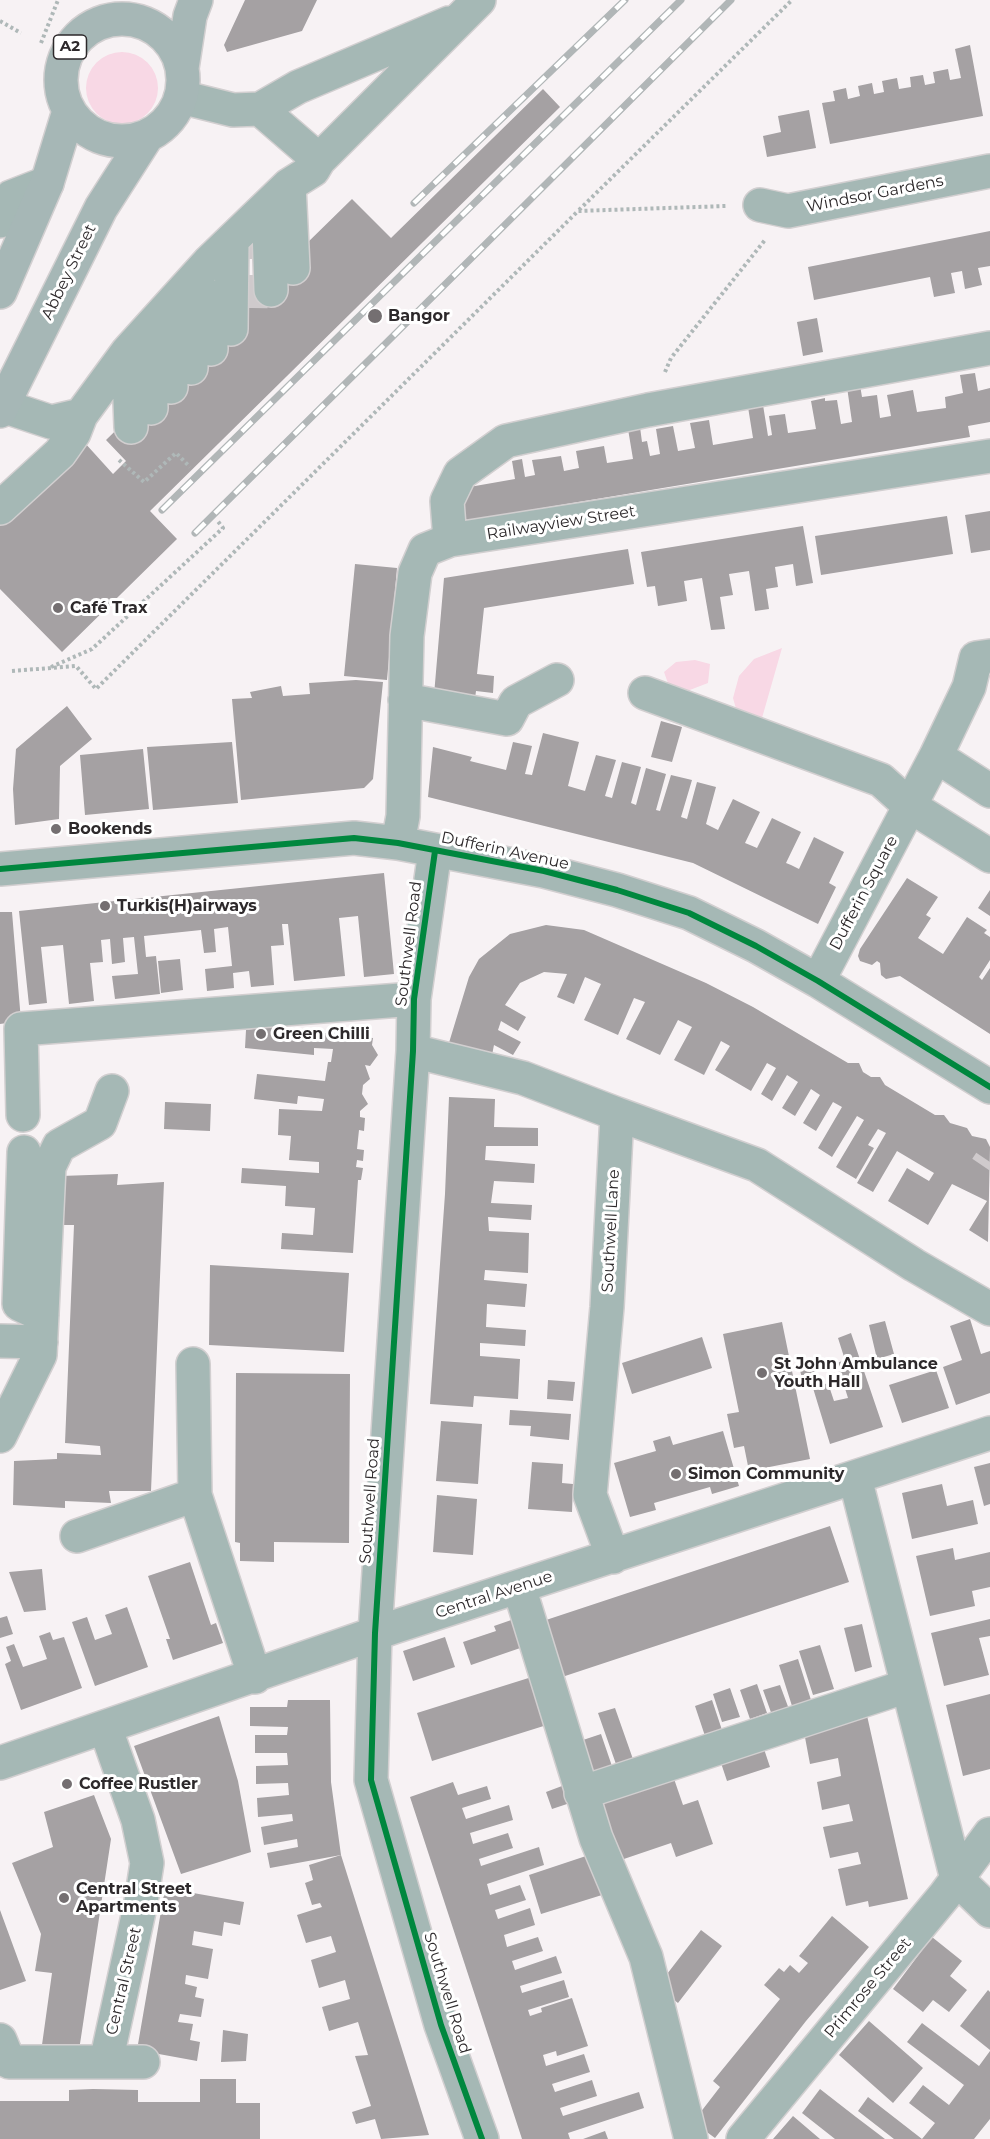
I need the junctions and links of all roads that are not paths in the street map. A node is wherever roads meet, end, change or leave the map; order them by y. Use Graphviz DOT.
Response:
graph roads {
  1 [pos="196,0"];
  2 [pos="472,8"];
  3 [pos="100,13"];
  4 [pos="182,82"];
  5 [pos="260,109"];
  6 [pos="69,111"];
  7 [pos="147,136"];
  8 [pos="990,171"];
  9 [pos="297,180"];
  10 [pos="47,183"];
  11 [pos="774,208"];
  12 [pos="0,221"];
  13 [pos="231,241"];
  14 [pos="199,273"];
  15 [pos="0,292"];
  16 [pos="148,329"];
  17 [pos="990,348"];
  18 [pos="181,378"];
  19 [pos="1,408"];
  20 [pos="81,415"];
  21 [pos="990,456"];
  22 [pos="0,508"];
  23 [pos="450,540"];
  24 [pos="990,656"];
  25 [pos="557,680"];
  26 [pos="645,693"];
  27 [pos="405,700"];
  28 [pos="936,756"];
  29 [pos="990,791"];
  30 [pos="909,806"];
  31 [pos="398,843"];
  32 [pos="435,851"];
  33 [pos="990,856"];
  34 [pos="0,869"];
  35 [pos="818,981"];
  36 [pos="414,999"];
  37 [pos="413,1051"];
  38 [pos="990,1087"];
  39 [pos="112,1091"];
  40 [pos="617,1114"];
  41 [pos="23,1115"];
  42 [pos="24,1152"];
  43 [pos="990,1309"];
  44 [pos="41,1329"];
  45 [pos="0,1341"];
  46 [pos="194,1364"];
  47 [pos="990,1433"];
  48 [pos="0,1436"];
  49 [pos="855,1478"];
  50 [pos="195,1495"];
  51 [pos="77,1536"];
  52 [pos="613,1557"];
  53 [pos="519,1587"];
  54 [pos="375,1633"];
  55 [pos="255,1677"];
  56 [pos="907,1686"];
  57 [pos="105,1727"];
  58 [pos="0,1763"];
  59 [pos="581,1793"];
  60 [pos="990,1834"];
  61 [pos="957,1879"];
  62 [pos="990,1911"];
  63 [pos="0,2040"];
  64 [pos="106,2062"];
  65 [pos="143,2062"];
  66 [pos="482,2139"];
  67 [pos="691,2139"];
  68 [pos="743,2139"];
  1 -- 4 [label="main road"];
  2 -- 5 [label="street"];
  2 -- 9 [label="street"];
  3 -- 4 [label="main road, A2"];
  3 -- 6 [label="main road, A2"];
  4 -- 5 [label="street"];
  4 -- 7 [label="main road"];
  5 -- 9 [label="street"];
  6 -- 7 [label="main road, A2"];
  6 -- 10 [label="main road"];
  7 -- 19 [label="main road, Abbey Street"];
  8 -- 11 [label="street, Windsor Gardens"];
  9 -- 9 [label="street"];
  9 -- 13 [label="street"];
  10 -- 12 [label="street"];
  10 -- 15 [label="main road"];
  13 -- 14 [label="street"];
  13 -- 18 [label="street"];
  14 -- 16 [label="street"];
  14 -- 18 [label="street"];
  16 -- 18 [label="street"];
  16 -- 18 [label="street"];
  16 -- 20 [label="street"];
  17 -- 23 [label="street"];
  19 -- 20 [label="street"];
  20 -- 22 [label="street"];
  21 -- 23 [label="street, Railwayview Street"];
  23 -- 27 [label="street, Railwayview Street"];
  24 -- 28 [label="street, Dufferin Square"];
  25 -- 27 [label="street"];
  26 -- 30 [label="street"];
  27 -- 31 [label="street, Railwayview Street"];
  28 -- 29 [label="street"];
  28 -- 30 [label="street, Dufferin Square"];
  30 -- 33 [label="street"];
  30 -- 35 [label="street, Dufferin Square"];
  31 -- 32 [label="street, Dufferin Avenue"];
  31 -- 34 [label="street, Dufferin Avenue"];
  32 -- 35 [label="street, Dufferin Avenue"];
  32 -- 36 [label="street, Southwell Road"];
  35 -- 38 [label="street, Dufferin Avenue"];
  36 -- 37 [label="street, Southwell Road"];
  36 -- 41 [label="street"];
  37 -- 40 [label="street"];
  37 -- 54 [label="street, Southwell Road"];
  39 -- 44 [label="street"];
  40 -- 43 [label="street"];
  40 -- 52 [label="street, Southwell Lane"];
  42 -- 44 [label="street"];
  44 -- 45 [label="street"];
  44 -- 48 [label="street"];
  46 -- 50 [label="street"];
  47 -- 49 [label="street, Central Avenue"];
  49 -- 52 [label="street, Central Avenue"];
  49 -- 56 [label="street"];
  50 -- 51 [label="street"];
  50 -- 55 [label="street"];
  52 -- 53 [label="street, Central Avenue"];
  53 -- 54 [label="street, Central Avenue"];
  53 -- 59 [label="street"];
  54 -- 55 [label="street, Central Avenue"];
  54 -- 66 [label="street, Southwell Road"];
  55 -- 57 [label="street, Central Avenue"];
  56 -- 59 [label="street"];
  56 -- 61 [label="street"];
  57 -- 58 [label="street, Central Avenue"];
  57 -- 64 [label="street, Central Street"];
  59 -- 67 [label="street"];
  60 -- 61 [label="street, Primrose Street"];
  61 -- 62 [label="street"];
  61 -- 68 [label="street, Primrose Street"];
  63 -- 64 [label="street"];
  64 -- 65 [label="street"];
}
